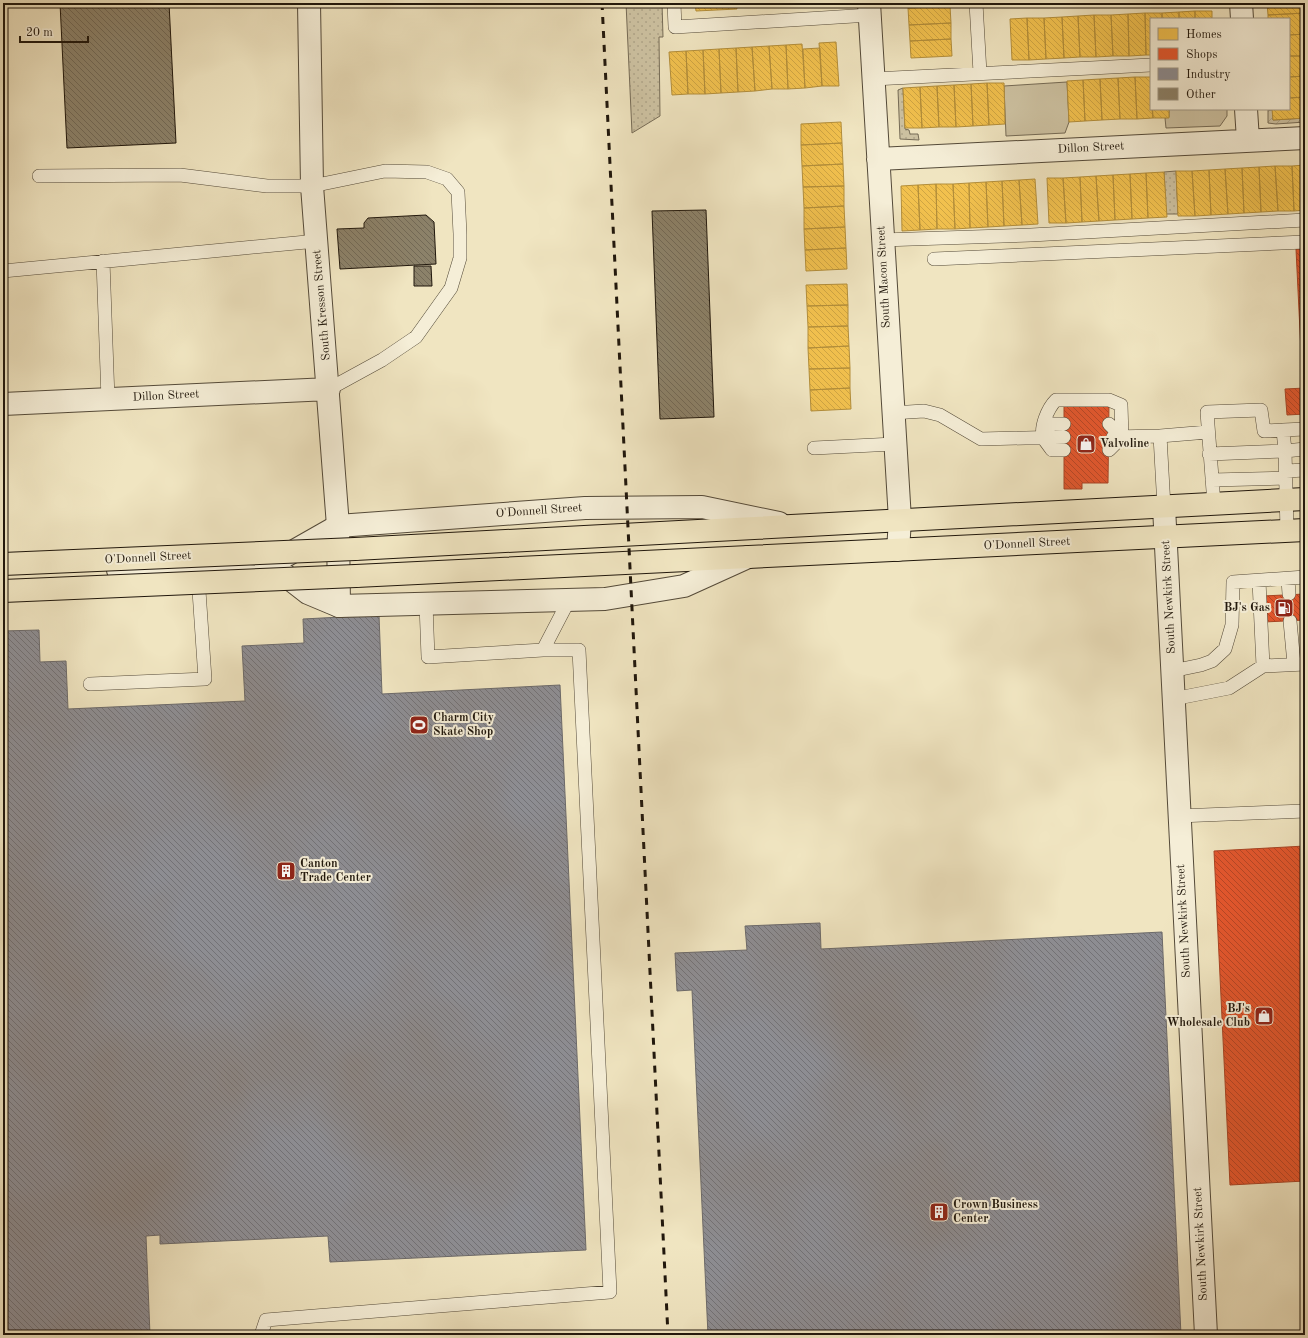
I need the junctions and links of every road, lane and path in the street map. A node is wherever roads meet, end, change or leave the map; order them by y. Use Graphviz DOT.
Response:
graph roads {
  1 [pos="309,3"];
  2 [pos="674,3"];
  3 [pos="976,3"];
  4 [pos="1241,3"];
  5 [pos="870,9"];
  6 [pos="1242,18"];
  7 [pos="1150,65"];
  8 [pos="980,73"];
  9 [pos="873,79"];
  10 [pos="1246,110"];
  11 [pos="1305,138"];
  12 [pos="1248,140"];
  13 [pos="878,159"];
  14 [pos="39,176"];
  15 [pos="312,186"];
  16 [pos="1305,220"];
  17 [pos="882,240"];
  18 [pos="317,241"];
  19 [pos="1305,242"];
  20 [pos="934,259"];
  21 [pos="103,261"];
  22 [pos="3,271"];
  23 [pos="329,389"];
  24 [pos="108,399"];
  25 [pos="3,404"];
  26 [pos="892,413"];
  27 [pos="1064,424"];
  28 [pos="1109,424"];
  29 [pos="1305,429"];
  30 [pos="1283,430"];
  31 [pos="1208,432"];
  32 [pos="1160,436"];
  33 [pos="1043,437"];
  34 [pos="1113,442"];
  35 [pos="1064,443"];
  36 [pos="894,444"];
  37 [pos="814,448"];
  38 [pos="1305,449"];
  39 [pos="1285,451"];
  40 [pos="1210,454"];
  41 [pos="1305,470"];
  42 [pos="1286,474"];
  43 [pos="1212,480"];
  44 [pos="1296,500"];
  45 [pos="1214,504"];
  46 [pos="1164,507"];
  47 [pos="900,520"];
  48 [pos="338,526"];
  49 [pos="791,526"];
  50 [pos="1296,531"];
  51 [pos="1166,537"];
  52 [pos="898,550"];
  53 [pos="748,557"];
  54 [pos="3,564"];
  55 [pos="254,566"];
  56 [pos="198,567"];
  57 [pos="3,573"];
  58 [pos="1305,577"];
  59 [pos="1288,579"];
  60 [pos="1259,581"];
  61 [pos="3,591"];
  62 [pos="1289,594"];
  63 [pos="569,600"];
  64 [pos="426,604"];
  65 [pos="339,606"];
  66 [pos="1290,621"];
  67 [pos="544,650"];
  68 [pos="1299,664"];
  69 [pos="1263,666"];
  70 [pos="1172,671"];
  71 [pos="90,684"];
  72 [pos="1173,699"];
  73 [pos="1305,811"];
  74 [pos="1178,816"];
  75 [pos="261,1335"];
  76 [pos="1206,1335"];
  1 -- 15 [label="street, South Kresson Street"];
  2 -- 5 [label="lane"];
  3 -- 8 [label="lane"];
  4 -- 6 [label="street"];
  5 -- 9 [label="street, South Macon Street"];
  7 -- 8 [label="lane"];
  8 -- 9 [label="lane"];
  9 -- 13 [label="street, South Macon Street"];
  10 -- 12 [label="street"];
  11 -- 12 [label="street, Dillon Street"];
  12 -- 13 [label="street, Dillon Street"];
  13 -- 17 [label="street, South Macon Street"];
  14 -- 15 [label="lane"];
  15 -- 18 [label="street, South Kresson Street"];
  15 -- 23 [label="lane"];
  16 -- 17 [label="lane"];
  17 -- 26 [label="street, South Macon Street"];
  18 -- 21 [label="lane"];
  18 -- 23 [label="street, South Kresson Street"];
  19 -- 20 [label="lane"];
  21 -- 22 [label="lane"];
  21 -- 24 [label="lane"];
  23 -- 24 [label="street, Dillon Street"];
  23 -- 48 [label="street, South Kresson Street"];
  24 -- 25 [label="street, Dillon Street"];
  26 -- 33 [label="lane"];
  26 -- 36 [label="street, South Macon Street"];
  27 -- 33 [label="lane"];
  28 -- 34 [label="lane"];
  29 -- 30 [label="lane"];
  30 -- 31 [label="lane"];
  30 -- 39 [label="lane"];
  31 -- 32 [label="lane"];
  31 -- 40 [label="lane"];
  32 -- 34 [label="lane"];
  32 -- 46 [label="lane"];
  33 -- 34 [label="lane"];
  33 -- 35 [label="lane"];
  36 -- 37 [label="lane"];
  36 -- 47 [label="street, South Macon Street"];
  38 -- 39 [label="lane"];
  39 -- 40 [label="lane"];
  39 -- 42 [label="lane"];
  40 -- 43 [label="lane"];
  41 -- 42 [label="lane"];
  42 -- 43 [label="lane"];
  42 -- 44 [label="lane"];
  43 -- 45 [label="lane"];
  44 -- 45 [label="main road, O'Donnell Street"];
  44 -- 50 [label="lane"];
  45 -- 46 [label="main road, O'Donnell Street"];
  46 -- 47 [label="main road, O'Donnell Street"];
  46 -- 51 [label="street, South Newkirk Street"];
  47 -- 49 [label="main road, O'Donnell Street"];
  47 -- 52 [label="street, South Macon Street"];
  48 -- 49 [label="street, O'Donnell Street"];
  48 -- 55 [label="street, O'Donnell Street"];
  48 -- 65 [label="street, South Kresson Street"];
  49 -- 54 [label="main road, O'Donnell Street, bridge"];
  50 -- 51 [label="main road, O'Donnell Street"];
  51 -- 52 [label="main road, O'Donnell Street"];
  51 -- 70 [label="street, South Newkirk Street"];
  52 -- 53 [label="main road, O'Donnell Street"];
  53 -- 61 [label="main road, O'Donnell Street, bridge"];
  53 -- 63 [label="street, O'Donnell Street"];
  55 -- 56 [label="street, O'Donnell Street"];
  55 -- 65 [label="street, O'Donnell Street"];
  56 -- 57 [label="street, O'Donnell Street"];
  56 -- 71 [label="lane"];
  58 -- 59 [label="lane"];
  59 -- 60 [label="lane"];
  59 -- 62 [label="lane"];
  60 -- 69 [label="lane"];
  60 -- 70 [label="lane"];
  63 -- 64 [label="street, O'Donnell Street"];
  63 -- 67 [label="lane"];
  64 -- 65 [label="street, O'Donnell Street"];
  64 -- 67 [label="lane"];
  66 -- 68 [label="lane"];
  67 -- 75 [label="lane"];
  68 -- 69 [label="lane"];
  69 -- 72 [label="lane"];
  70 -- 72 [label="street, South Newkirk Street"];
  72 -- 74 [label="street, South Newkirk Street"];
  73 -- 74 [label="lane"];
  74 -- 76 [label="street, South Newkirk Street"];
}
